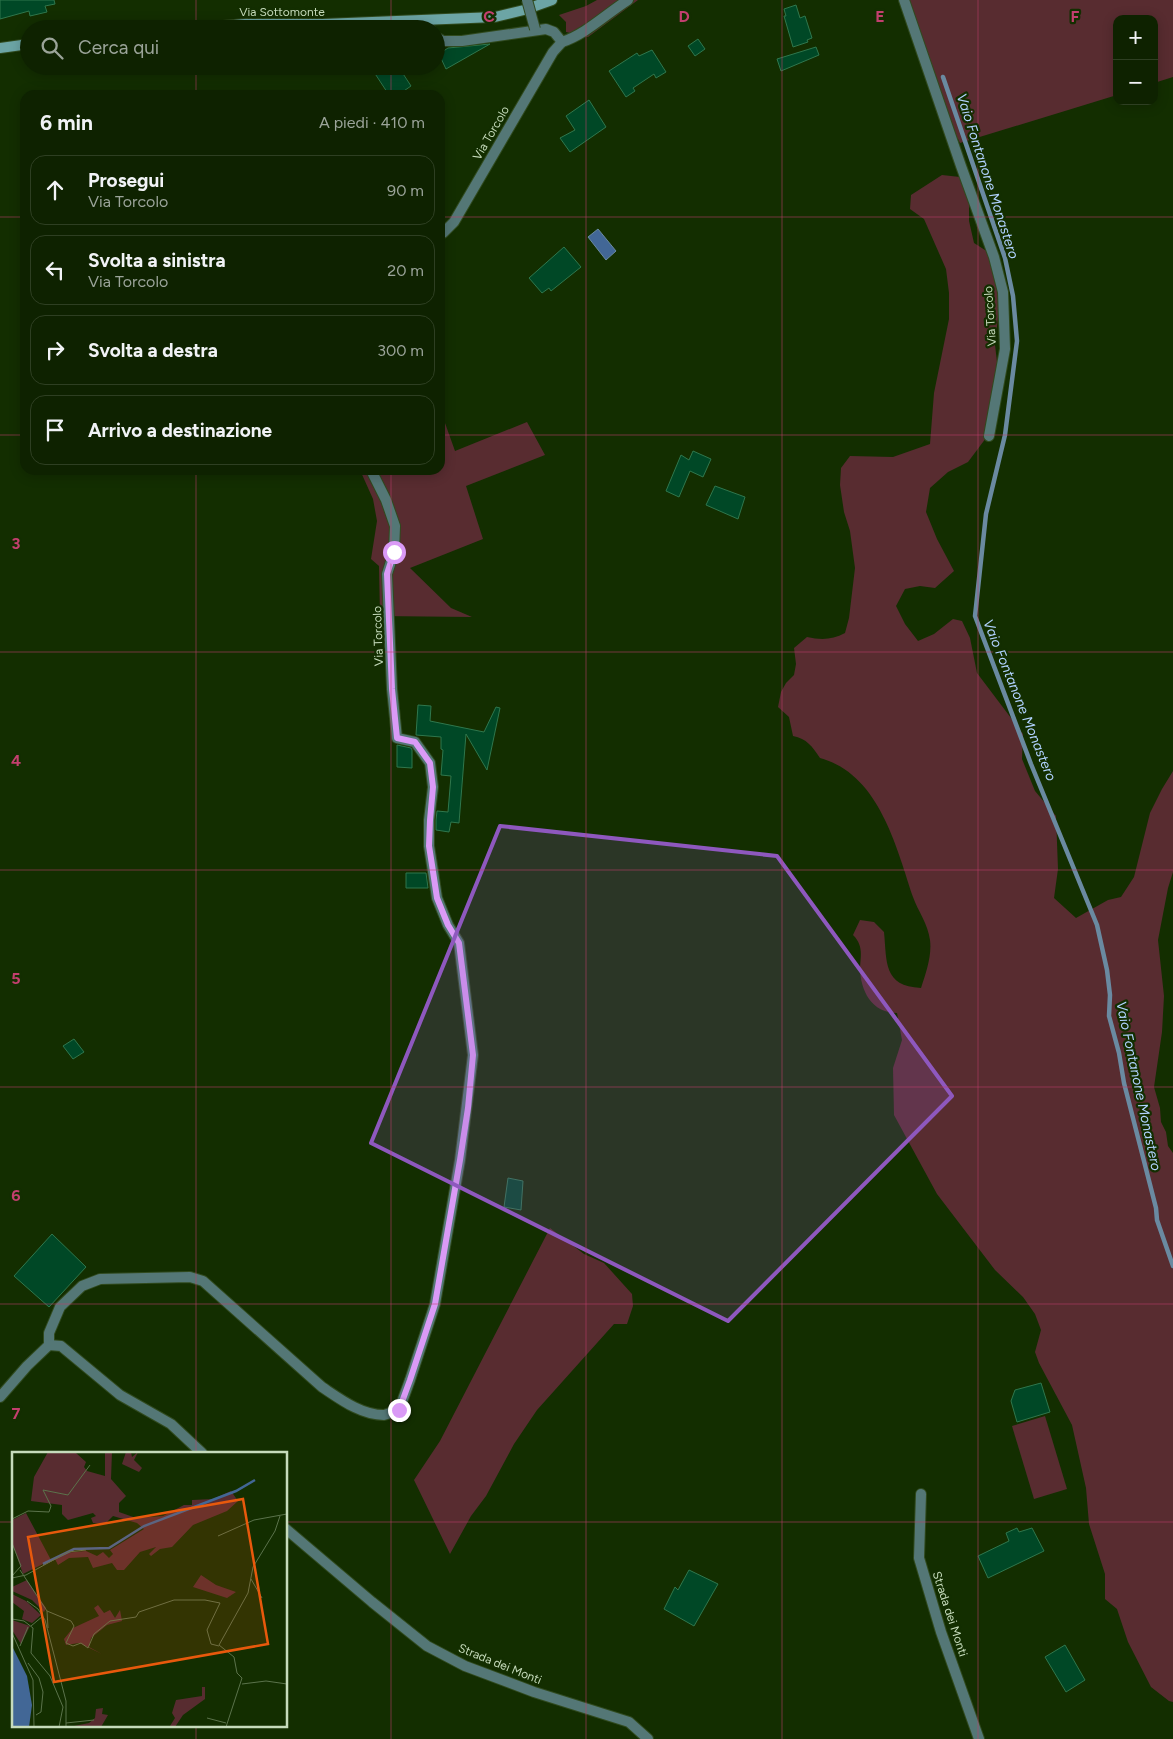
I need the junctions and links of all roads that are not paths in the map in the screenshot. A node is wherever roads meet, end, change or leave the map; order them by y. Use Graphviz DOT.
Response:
graph roads {
  1 [pos="527,0"];
  2 [pos="552,0"];
  3 [pos="628,0"];
  4 [pos="904,0"];
  5 [pos="445,23"];
  6 [pos="535,29"];
  7 [pos="445,41"];
  8 [pos="562,42"];
  9 [pos="20,45"];
  10 [pos="0,48"];
  11 [pos="445,231"];
  12 [pos="989,436"];
  13 [pos="374,475"];
  14 [pos="49,1344"];
  15 [pos="0,1397"];
  16 [pos="201,1452"];
  17 [pos="921,1494"];
  18 [pos="288,1531"];
  19 [pos="648,1739"];
  20 [pos="979,1739"];
  1 -- 6 [label="street, bridge"];
  2 -- 5 [label="main road, Via Sottomonte"];
  3 -- 8 [label="street, Via Torcolo"];
  4 -- 12 [label="street, Via Torcolo"];
  6 -- 7 [label="street"];
  6 -- 8 [label="street"];
  8 -- 11 [label="street, Via Torcolo"];
  9 -- 10 [label="main road"];
  13 -- 14 [label="street, Via Torcolo"];
  14 -- 15 [label="street"];
  14 -- 16 [label="street"];
  17 -- 20 [label="street, Strada dei Monti"];
  18 -- 19 [label="street, Strada dei Monti"];
}
